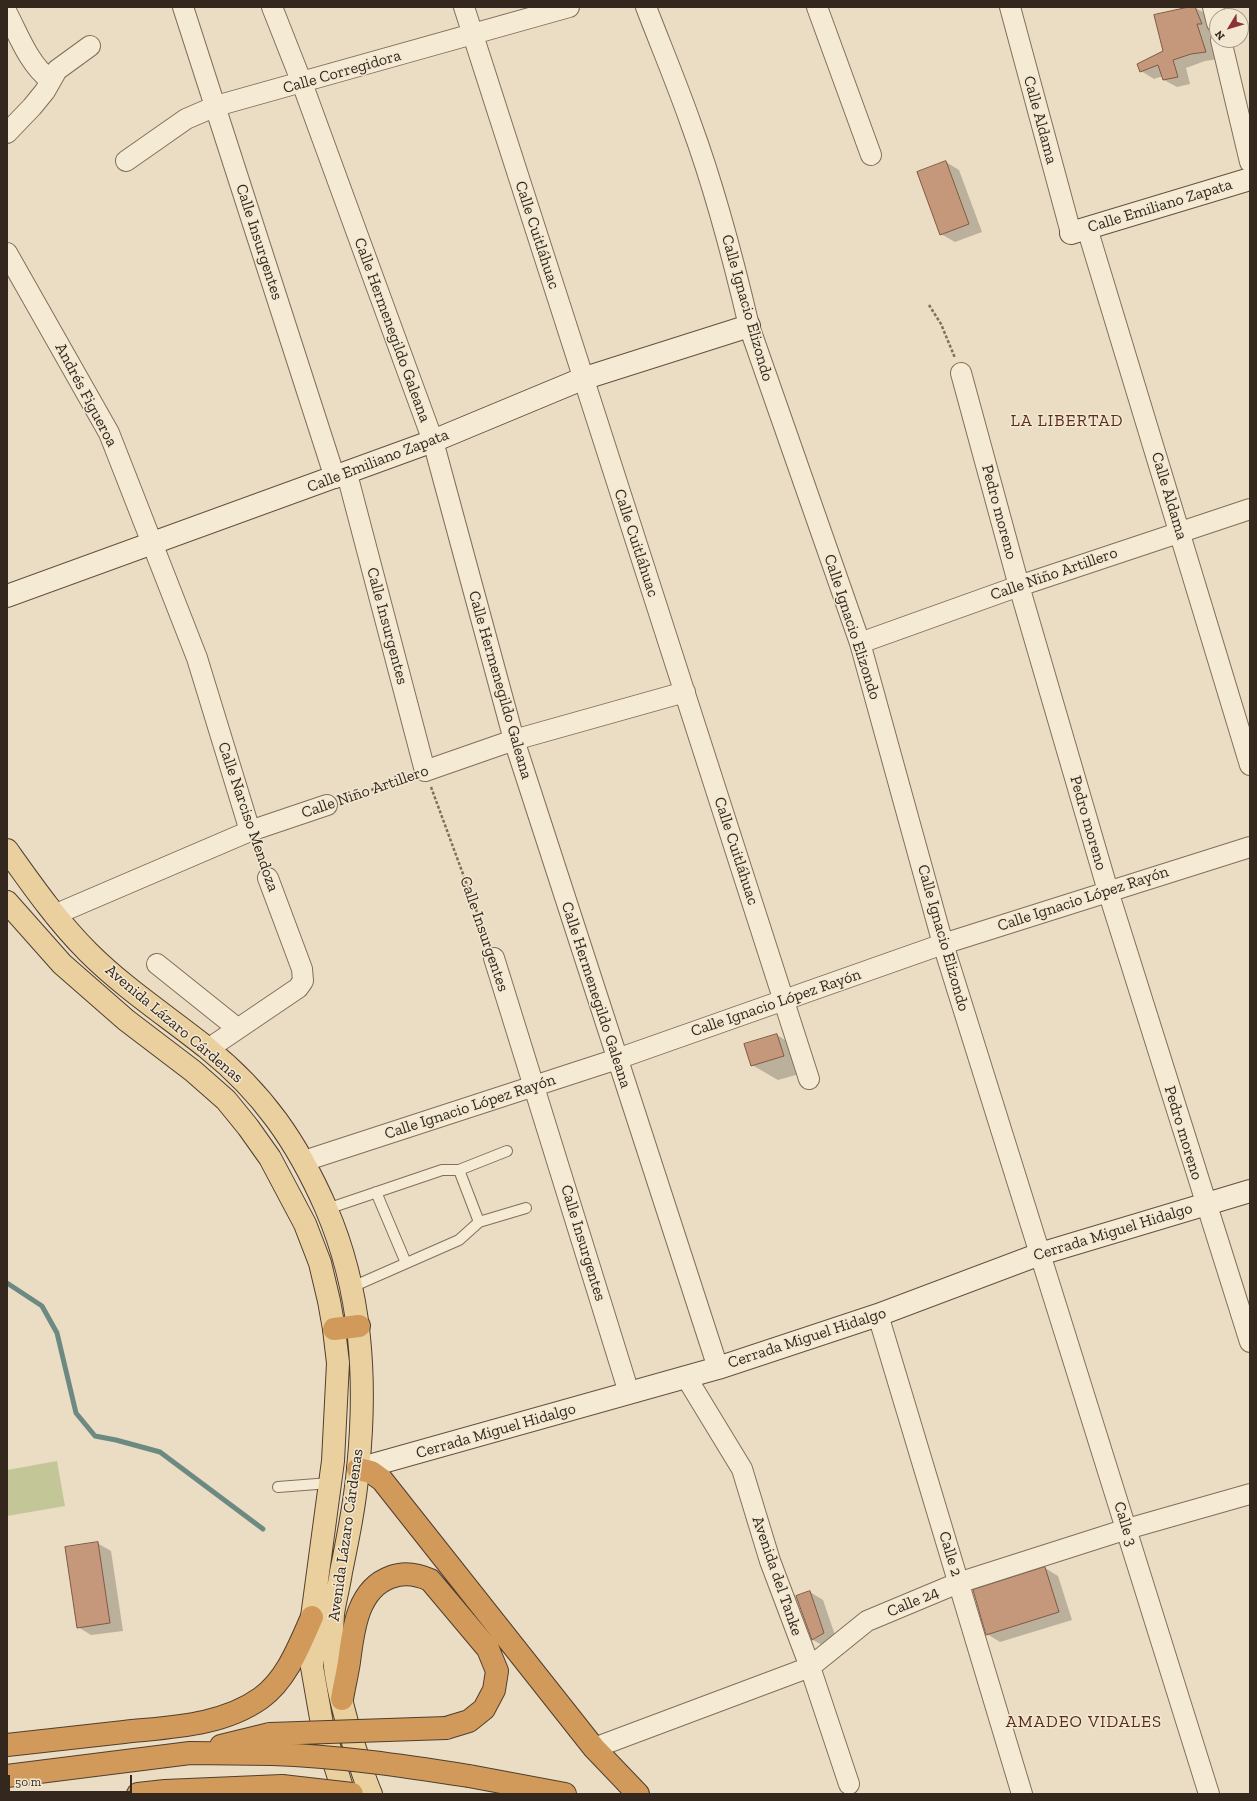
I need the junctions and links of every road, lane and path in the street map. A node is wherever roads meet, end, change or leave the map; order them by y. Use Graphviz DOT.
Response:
graph roads {
  1 [pos="183,7"];
  2 [pos="272,7"];
  3 [pos="464,7"];
  4 [pos="569,7"];
  5 [pos="646,7"];
  6 [pos="817,7"];
  7 [pos="1010,7"];
  8 [pos="7,14"];
  9 [pos="473,34"];
  10 [pos="90,46"];
  11 [pos="1223,48"];
  12 [pos="50,80"];
  13 [pos="302,83"];
  14 [pos="216,106"];
  15 [pos="7,133"];
  16 [pos="871,155"];
  17 [pos="126,161"];
  18 [pos="1250,162"];
  19 [pos="1250,179"];
  20 [pos="1079,230"];
  21 [pos="7,254"];
  22 [pos="13,276"];
  23 [pos="929,305"];
  24 [pos="749,326"];
  25 [pos="961,373"];
  26 [pos="582,378"];
  27 [pos="433,441"];
  28 [pos="341,476"];
  29 [pos="1250,510"];
  30 [pos="1180,532"];
  31 [pos="152,542"];
  32 [pos="1019,586"];
  33 [pos="7,596"];
  34 [pos="860,643"];
  35 [pos="685,692"];
  36 [pos="514,740"];
  37 [pos="1250,765"];
  38 [pos="425,771"];
  39 [pos="327,805"];
  40 [pos="250,831"];
  41 [pos="1250,847"];
  42 [pos="7,850"];
  43 [pos="268,878"];
  44 [pos="1108,891"];
  45 [pos="8,907"];
  46 [pos="54,915"];
  47 [pos="943,944"];
  48 [pos="494,958"];
  49 [pos="157,964"];
  50 [pos="784,1000"];
  51 [pos="238,1028"];
  52 [pos="208,1049"];
  53 [pos="617,1059"];
  54 [pos="809,1079"];
  55 [pos="534,1085"];
  56 [pos="507,1151"];
  57 [pos="304,1161"];
  58 [pos="459,1170"];
  59 [pos="1250,1191"];
  60 [pos="376,1192"];
  61 [pos="1206,1204"];
  62 [pos="526,1208"];
  63 [pos="327,1209"];
  64 [pos="479,1222"];
  65 [pos="1040,1254"];
  66 [pos="406,1263"];
  67 [pos="352,1287"];
  68 [pos="878,1315"];
  69 [pos="359,1326"];
  70 [pos="334,1329"];
  71 [pos="1250,1342"];
  72 [pos="718,1368"];
  73 [pos="686,1377"];
  74 [pos="629,1394"];
  75 [pos="358,1469"];
  76 [pos="330,1483"];
  77 [pos="278,1488"];
  78 [pos="1250,1494"];
  79 [pos="1126,1529"];
  80 [pos="958,1583"];
  81 [pos="312,1617"];
  82 [pos="810,1667"];
  83 [pos="342,1699"];
  84 [pos="271,1744"];
  85 [pos="7,1745"];
  86 [pos="594,1748"];
  87 [pos="7,1776"];
  88 [pos="849,1784"];
  89 [pos="340,1793"];
  90 [pos="138,1794"];
  91 [pos="371,1794"];
  92 [pos="565,1794"];
  93 [pos="638,1794"];
  94 [pos="1022,1794"];
  95 [pos="1209,1794"];
  1 -- 14 [label="street, Calle Insurgentes"];
  2 -- 13 [label="street, Calle Hermenegildo Galeana"];
  3 -- 9 [label="street, Calle Cuitláhuac"];
  4 -- 9 [label="street, Calle Corregidora"];
  5 -- 24 [label="street, Calle Ignacio Elizondo"];
  6 -- 16 [label="street"];
  7 -- 20 [label="street, Calle Aldama"];
  8 -- 12 [label="street"];
  9 -- 13 [label="street, Calle Corregidora"];
  9 -- 26 [label="street, Calle Cuitláhuac"];
  10 -- 12 [label="street"];
  11 -- 18 [label="street"];
  12 -- 15 [label="street"];
  13 -- 14 [label="street, Calle Corregidora"];
  13 -- 27 [label="street, Calle Hermenegildo Galeana"];
  14 -- 17 [label="street, Calle Corregidora"];
  14 -- 28 [label="street, Calle Insurgentes"];
  19 -- 20 [label="street, Calle Emiliano Zapata"];
  20 -- 30 [label="street, Calle Aldama"];
  21 -- 22 [label="street, Andrés Figueroa"];
  22 -- 31 [label="street, Andrés Figueroa"];
  23 -- 25 [label="path"];
  24 -- 26 [label="street, Calle Emiliano Zapata"];
  24 -- 34 [label="street, Calle Ignacio Elizondo"];
  25 -- 32 [label="street, Pedro moreno"];
  26 -- 27 [label="street, Calle Emiliano Zapata"];
  26 -- 35 [label="street, Calle Cuitláhuac"];
  27 -- 28 [label="street, Calle Emiliano Zapata"];
  27 -- 36 [label="street, Calle Hermenegildo Galeana"];
  28 -- 31 [label="street, Calle Emiliano Zapata"];
  28 -- 38 [label="street, Calle Insurgentes"];
  29 -- 30 [label="street, Calle Niño Artillero"];
  30 -- 32 [label="street, Calle Niño Artillero"];
  30 -- 37 [label="street, Calle Aldama"];
  31 -- 33 [label="street, Calle Emiliano Zapata"];
  31 -- 40 [label="street, Calle Narciso Mendoza"];
  32 -- 34 [label="street, Calle Niño Artillero"];
  32 -- 44 [label="street, Pedro moreno"];
  34 -- 47 [label="street, Calle Ignacio Elizondo"];
  35 -- 36 [label="street, Calle Niño Artillero"];
  35 -- 50 [label="street, Calle Cuitláhuac"];
  36 -- 38 [label="street, Calle Niño Artillero"];
  36 -- 53 [label="street, Calle Hermenegildo Galeana"];
  38 -- 39 [label="path, Calle Niño Artillero"];
  38 -- 48 [label="path, Calle Insurgentes"];
  39 -- 40 [label="street, Calle Niño Artillero"];
  40 -- 43 [label="path, Calle Narciso Mendoza"];
  40 -- 46 [label="street, Calle Niño Artillero"];
  41 -- 44 [label="street, Calle Ignacio López Rayón"];
  42 -- 46 [label="main road, Avenida Lázaro Cárdenas"];
  43 -- 51 [label="street, Calle Narciso Mendoza"];
  44 -- 47 [label="street, Calle Ignacio López Rayón"];
  44 -- 61 [label="street, Pedro moreno"];
  45 -- 70 [label="main road, Avenida Lázaro Cárdenas"];
  46 -- 52 [label="main road, Avenida Lázaro Cárdenas"];
  47 -- 50 [label="street, Calle Ignacio López Rayón"];
  47 -- 65 [label="street, Calle Ignacio Elizondo"];
  48 -- 55 [label="street, Calle Insurgentes"];
  49 -- 51 [label="street"];
  50 -- 53 [label="street, Calle Ignacio López Rayón"];
  50 -- 54 [label="street, Calle Cuitláhuac"];
  51 -- 52 [label="street, Calle Narciso Mendoza"];
  52 -- 57 [label="main road, Avenida Lázaro Cárdenas"];
  53 -- 55 [label="street, Calle Ignacio López Rayón"];
  53 -- 72 [label="street, Calle Hermenegildo Galeana"];
  55 -- 57 [label="street, Calle Ignacio López Rayón"];
  55 -- 74 [label="street, Calle Insurgentes"];
  56 -- 58 [label="lane"];
  57 -- 63 [label="main road, Avenida Lázaro Cárdenas"];
  58 -- 60 [label="lane"];
  58 -- 64 [label="lane"];
  59 -- 61 [label="street, Cerrada Miguel Hidalgo"];
  60 -- 63 [label="lane"];
  60 -- 66 [label="lane"];
  61 -- 65 [label="street, Cerrada Miguel Hidalgo"];
  61 -- 71 [label="street, Pedro moreno"];
  62 -- 64 [label="lane"];
  63 -- 67 [label="main road, Avenida Lázaro Cárdenas"];
  64 -- 66 [label="lane"];
  65 -- 68 [label="street, Cerrada Miguel Hidalgo"];
  65 -- 79 [label="street, Calle 3"];
  66 -- 67 [label="lane"];
  67 -- 69 [label="main road, Avenida Lázaro Cárdenas"];
  68 -- 72 [label="street, Cerrada Miguel Hidalgo"];
  68 -- 80 [label="street, Calle 2"];
  69 -- 70 [label="highway"];
  69 -- 75 [label="main road, Avenida Lázaro Cárdenas"];
  70 -- 76 [label="main road, Avenida Lázaro Cárdenas"];
  72 -- 73 [label="street, Cerrada Miguel Hidalgo"];
  73 -- 74 [label="street, Cerrada Miguel Hidalgo"];
  73 -- 82 [label="street, Avenida del Tanke"];
  74 -- 75 [label="street, Cerrada Miguel Hidalgo"];
  75 -- 83 [label="main road, Avenida Lázaro Cárdenas"];
  75 -- 86 [label="highway"];
  76 -- 77 [label="lane"];
  76 -- 81 [label="main road, Avenida Lázaro Cárdenas"];
  78 -- 79 [label="street, Calle 24"];
  79 -- 80 [label="street, Calle 24"];
  79 -- 95 [label="street, Calle 3"];
  80 -- 82 [label="street, Calle 24"];
  80 -- 94 [label="street, Calle 2"];
  81 -- 85 [label="highway"];
  81 -- 89 [label="main road, Avenida Lázaro Cárdenas"];
  82 -- 86 [label="street, Calle 24"];
  82 -- 88 [label="street, Avenida del Tanke"];
  83 -- 84 [label="highway, bridge"];
  83 -- 91 [label="main road, Avenida Lázaro Cárdenas"];
  84 -- 87 [label="highway"];
  84 -- 92 [label="highway, bridge"];
  86 -- 93 [label="highway"];
  89 -- 90 [label="highway, bridge"];
}
